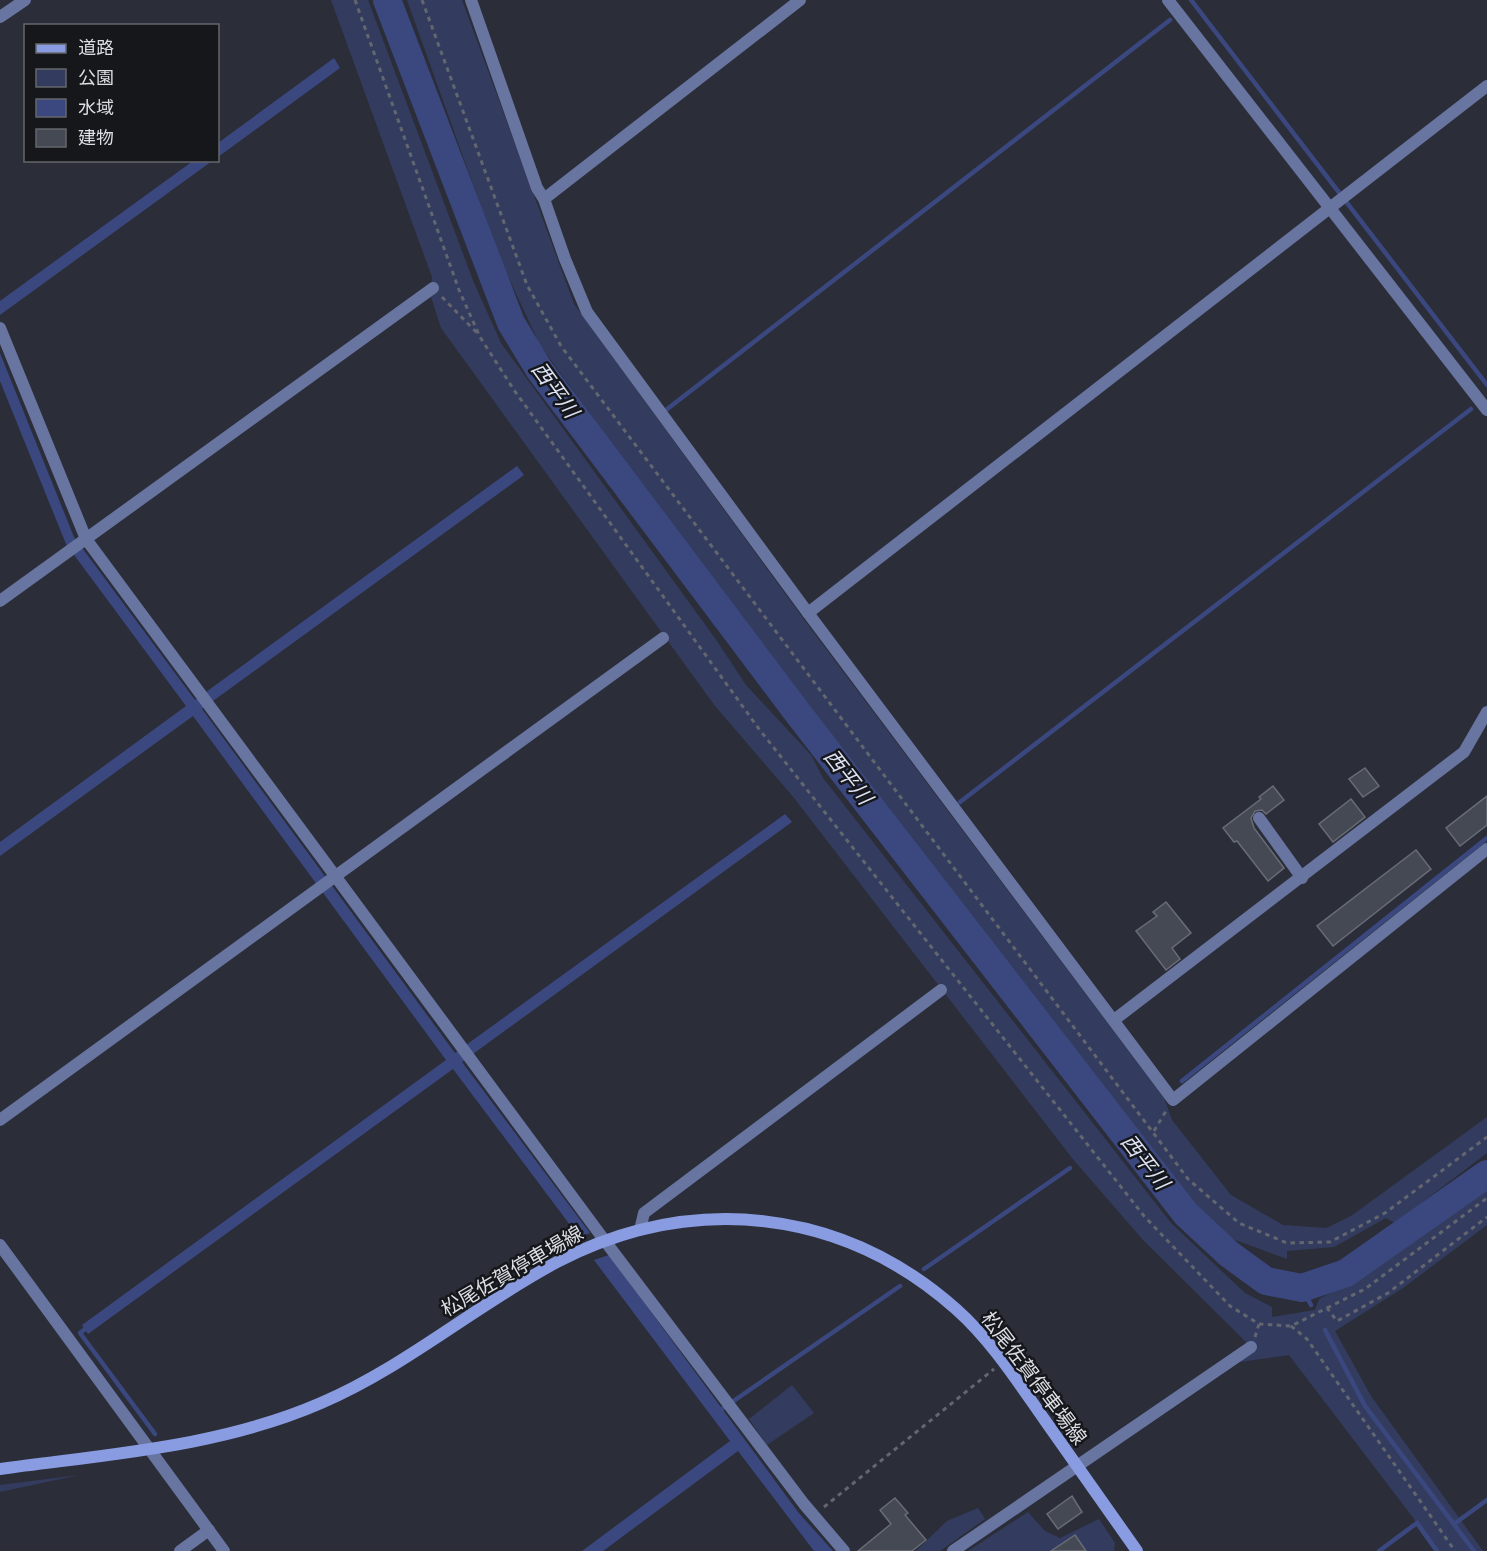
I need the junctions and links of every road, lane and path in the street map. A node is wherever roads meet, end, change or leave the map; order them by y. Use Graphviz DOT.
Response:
graph roads {
  1 [pos="25,0"];
  2 [pos="355,0"];
  3 [pos="471,0"];
  4 [pos="800,0"];
  5 [pos="1168,0"];
  6 [pos="0,17"];
  7 [pos="1487,86"];
  8 [pos="544,199"];
  9 [pos="1329,206"];
  10 [pos="433,288"];
  11 [pos="0,328"];
  12 [pos="480,337"];
  13 [pos="1487,410"];
  14 [pos="86,539"];
  15 [pos="0,601"];
  16 [pos="808,613"];
  17 [pos="663,638"];
  18 [pos="1487,712"];
  19 [pos="1259,818"];
  20 [pos="1487,849"];
  21 [pos="335,875"];
  22 [pos="1302,878"];
  23 [pos="941,990"];
  24 [pos="1114,1020"];
  25 [pos="1173,1100"];
  26 [pos="0,1120"];
  27 [pos="1153,1132"];
  28 [pos="1487,1198"];
  29 [pos="1487,1217"];
  30 [pos="640,1230"];
  31 [pos="605,1241"];
  32 [pos="0,1245"];
  33 [pos="1327,1308"];
  34 [pos="1291,1326"];
  35 [pos="1251,1347"];
  36 [pos="1002,1362"];
  37 [pos="149,1448"];
  38 [pos="1077,1467"];
  39 [pos="0,1469"];
  40 [pos="814,1515"];
  41 [pos="209,1530"];
  42 [pos="180,1551"];
  43 [pos="224,1551"];
  44 [pos="844,1551"];
  45 [pos="953,1551"];
  46 [pos="1137,1551"];
  47 [pos="1455,1551"];
  1 -- 6 [label="street"];
  2 -- 12 [label="path"];
  3 -- 8 [label="street"];
  4 -- 8 [label="street"];
  5 -- 9 [label="street"];
  7 -- 9 [label="street"];
  8 -- 16 [label="street"];
  9 -- 13 [label="street"];
  9 -- 16 [label="street"];
  10 -- 12 [label="path"];
  10 -- 14 [label="street"];
  11 -- 14 [label="street"];
  12 -- 34 [label="path"];
  14 -- 15 [label="street"];
  14 -- 21 [label="street"];
  16 -- 24 [label="street"];
  17 -- 21 [label="street"];
  18 -- 22 [label="street"];
  19 -- 22 [label="street"];
  20 -- 25 [label="street"];
  21 -- 26 [label="street"];
  21 -- 31 [label="street"];
  22 -- 24 [label="street"];
  23 -- 30 [label="street"];
  24 -- 25 [label="street"];
  25 -- 27 [label="path"];
  28 -- 33 [label="path"];
  29 -- 33 [label="path"];
  30 -- 31 [label="main road, 松尾佐賀停車場線"];
  30 -- 36 [label="main road, 松尾佐賀停車場線"];
  31 -- 37 [label="main road, 松尾佐賀停車場線"];
  31 -- 40 [label="street"];
  32 -- 37 [label="street"];
  33 -- 34 [label="path"];
  34 -- 47 [label="path"];
  35 -- 38 [label="street"];
  36 -- 38 [label="main road, 松尾佐賀停車場線"];
  36 -- 40 [label="path"];
  37 -- 39 [label="main road, 松尾佐賀停車場線"];
  37 -- 41 [label="street"];
  38 -- 45 [label="street"];
  38 -- 46 [label="main road, 松尾佐賀停車場線"];
  40 -- 44 [label="street"];
  41 -- 42 [label="street"];
  41 -- 43 [label="street"];
}
